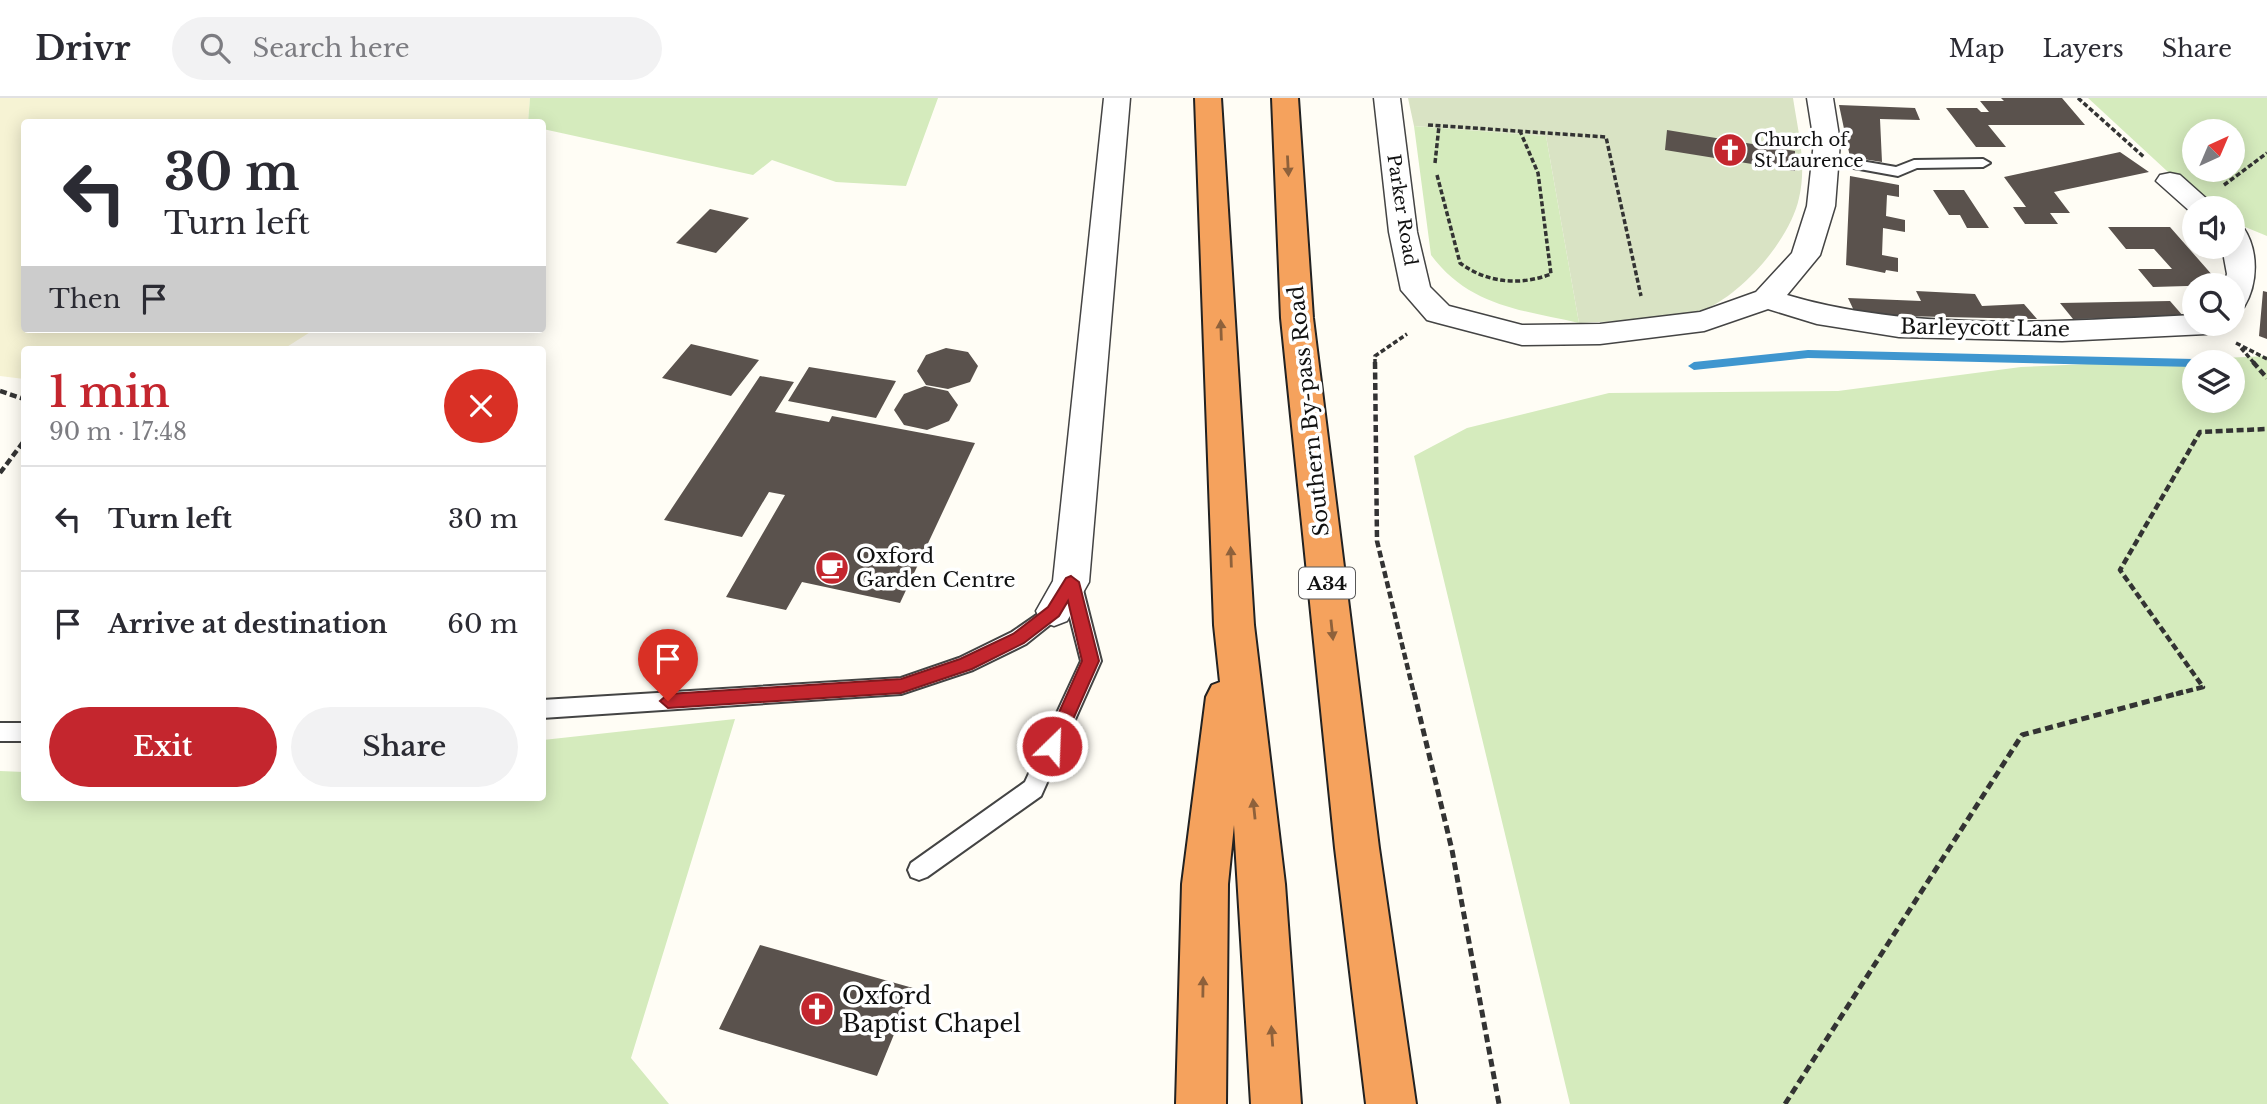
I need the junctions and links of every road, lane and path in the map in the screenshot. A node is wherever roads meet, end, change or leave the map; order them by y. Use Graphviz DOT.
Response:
graph roads {
  1 [pos="1117,98"];
  2 [pos="1208,98"];
  3 [pos="1285,98"];
  4 [pos="1820,98"];
  5 [pos="2078,98"];
  6 [pos="1388,110"];
  7 [pos="1439,126"];
  8 [pos="1520,131"];
  9 [pos="2267,153"];
  10 [pos="1826,159"];
  11 [pos="1983,163"];
  12 [pos="2170,181"];
  13 [pos="2188,196"];
  14 [pos="2213,196"];
  15 [pos="1635,275"];
  16 [pos="1767,299"];
  17 [pos="1438,313"];
  18 [pos="2182,325"];
  19 [pos="2240,347"];
  20 [pos="2267,378"];
  21 [pos="0,391"];
  22 [pos="21,398"];
  23 [pos="2267,429"];
  24 [pos="21,445"];
  25 [pos="0,473"];
  26 [pos="1071,582"];
  27 [pos="1054,611"];
  28 [pos="1234,625"];
  29 [pos="546,709"];
  30 [pos="0,732"];
  31 [pos="21,732"];
  32 [pos="1357,848"];
  33 [pos="919,870"];
  34 [pos="1201,1104"];
  35 [pos="1276,1104"];
  36 [pos="1391,1104"];
  37 [pos="1413,1104"];
  38 [pos="1499,1104"];
  39 [pos="1786,1104"];
  1 -- 26 [label="street"];
  28 -- 2 [label="highway, one-way"];
  3 -- 32 [label="highway, Southern By-pass Road / A34, one-way"];
  4 -- 10 [label="street"];
  5 -- 12 [label="path"];
  6 -- 7 [label="path"];
  6 -- 17 [label="street, Parker Road"];
  7 -- 8 [label="path"];
  7 -- 8 [label="path"];
  8 -- 15 [label="path"];
  9 -- 14 [label="path"];
  10 -- 11 [label="lane"];
  10 -- 16 [label="street"];
  12 -- 13 [label="street"];
  16 -- 17 [label="street"];
  16 -- 18 [label="street, Barleycott Lane"];
  17 -- 38 [label="path"];
  19 -- 20 [label="path"];
  21 -- 22 [label="path"];
  23 -- 39 [label="path"];
  24 -- 25 [label="path"];
  26 -- 27 [label="street"];
  26 -- 33 [label="lane"];
  27 -- 29 [label="lane"];
  34 -- 28 [label="highway, one-way"];
  35 -- 28 [label="highway, one-way"];
  30 -- 31 [label="lane"];
  32 -- 36 [label="highway, A34"];
  32 -- 37 [label="highway"];
}
